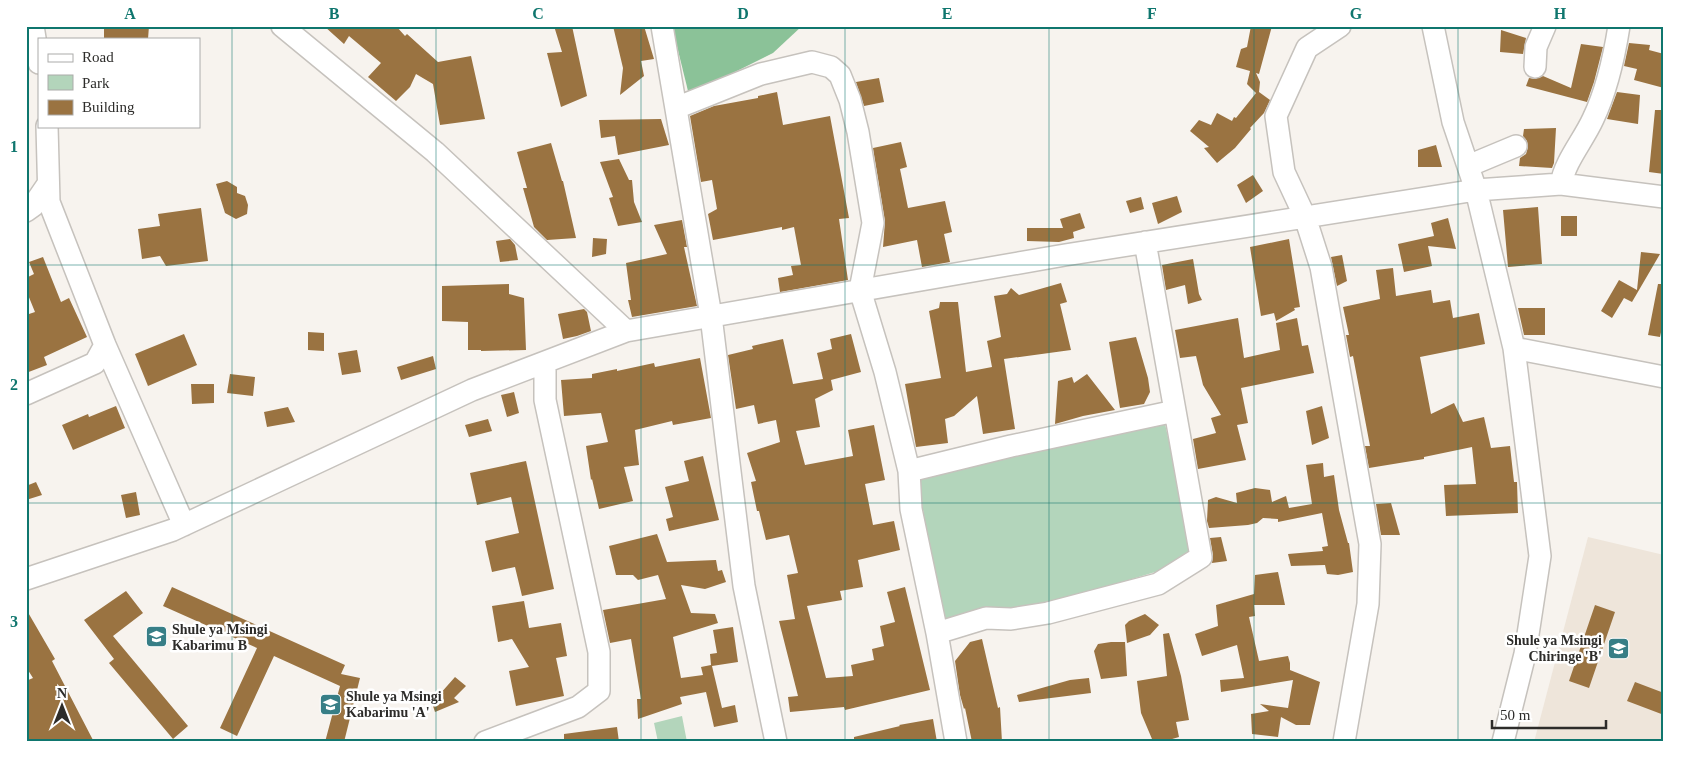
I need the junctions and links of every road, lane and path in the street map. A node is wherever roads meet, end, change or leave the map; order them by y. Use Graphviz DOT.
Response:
graph roads {
  1 [pos="34,26"];
  2 [pos="282,26"];
  3 [pos="662,26"];
  4 [pos="1340,26"];
  5 [pos="1545,26"];
  6 [pos="1619,26"];
  7 [pos="1436,27"];
  8 [pos="38,56"];
  9 [pos="1535,67"];
  10 [pos="676,108"];
  11 [pos="47,128"];
  12 [pos="1516,146"];
  13 [pos="1468,166"];
  14 [pos="48,184"];
  15 [pos="1561,184"];
  16 [pos="1476,190"];
  17 [pos="1664,197"];
  18 [pos="26,211"];
  19 [pos="1305,217"];
  20 [pos="1145,242"];
  21 [pos="860,290"];
  22 [pos="711,316"];
  23 [pos="626,331"];
  24 [pos="105,345"];
  25 [pos="1514,348"];
  26 [pos="545,362"];
  27 [pos="1664,377"];
  28 [pos="26,394"];
  29 [pos="1175,411"];
  30 [pos="909,471"];
  31 [pos="184,525"];
  32 [pos="26,579"];
  33 [pos="937,633"];
  34 [pos="485,742"];
  35 [pos="776,742"];
  36 [pos="956,742"];
  37 [pos="1344,742"];
  38 [pos="1503,742"];
  1 -- 8 [label="street"];
  2 -- 23 [label="street"];
  3 -- 10 [label="street"];
  4 -- 19 [label="street"];
  5 -- 9 [label="street"];
  6 -- 15 [label="street"];
  7 -- 13 [label="street"];
  10 -- 21 [label="street"];
  10 -- 22 [label="street"];
  11 -- 14 [label="street"];
  12 -- 13 [label="street"];
  13 -- 16 [label="street"];
  14 -- 18 [label="street"];
  14 -- 24 [label="street"];
  15 -- 16 [label="street"];
  15 -- 17 [label="street"];
  16 -- 19 [label="street"];
  16 -- 25 [label="street"];
  19 -- 20 [label="street"];
  19 -- 37 [label="street"];
  20 -- 21 [label="street"];
  20 -- 29 [label="street"];
  21 -- 22 [label="street"];
  21 -- 30 [label="street"];
  22 -- 23 [label="street"];
  22 -- 35 [label="street"];
  23 -- 26 [label="street"];
  24 -- 28 [label="street"];
  24 -- 31 [label="street"];
  25 -- 27 [label="street"];
  25 -- 38 [label="street"];
  26 -- 31 [label="street"];
  26 -- 34 [label="street"];
  29 -- 30 [label="street"];
  29 -- 33 [label="street"];
  30 -- 33 [label="street"];
  31 -- 32 [label="street"];
  33 -- 36 [label="street"];
}
